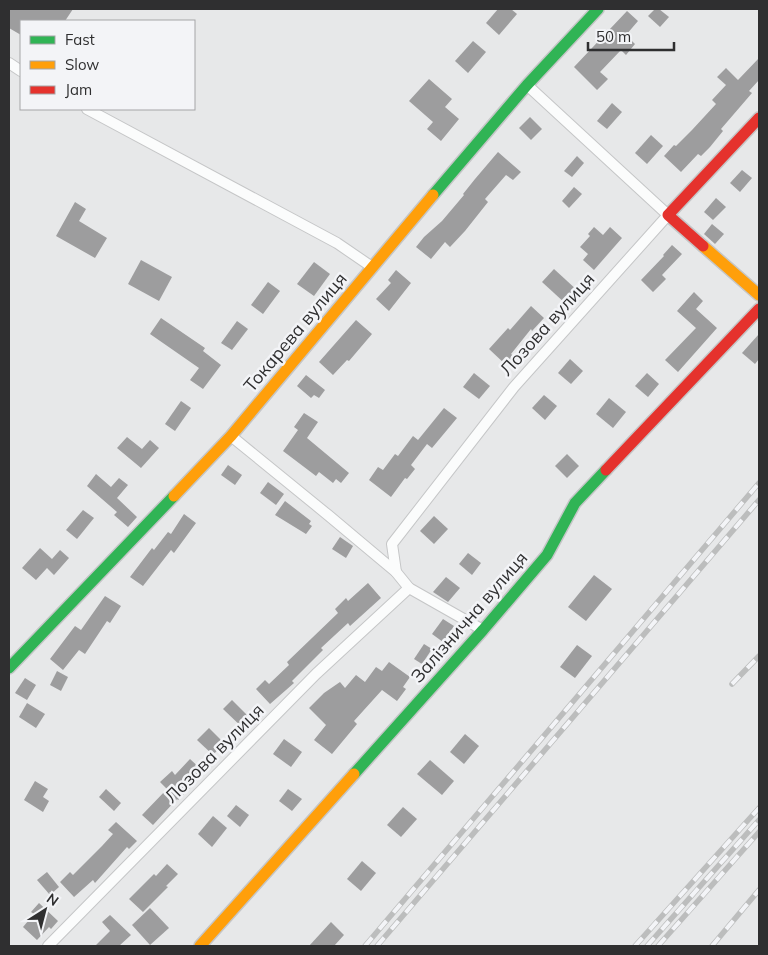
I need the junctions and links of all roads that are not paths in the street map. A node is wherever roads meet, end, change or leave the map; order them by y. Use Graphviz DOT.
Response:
graph roads {
  1 [pos="598,9"];
  2 [pos="9,64"];
  3 [pos="20,70"];
  4 [pos="527,85"];
  5 [pos="89,110"];
  6 [pos="759,118"];
  7 [pos="668,215"];
  8 [pos="372,267"];
  9 [pos="759,295"];
  10 [pos="759,309"];
  11 [pos="230,436"];
  12 [pos="396,572"];
  13 [pos="410,588"];
  14 [pos="482,630"];
  15 [pos="9,668"];
  16 [pos="48,946"];
  17 [pos="200,946"];
  1 -- 4 [label="main road, Токарева вулиця"];
  2 -- 3 [label="street"];
  4 -- 7 [label="street"];
  4 -- 8 [label="main road, Токарева вулиця"];
  5 -- 8 [label="street"];
  6 -- 7 [label="main road, Лозова вулиця"];
  7 -- 9 [label="main road"];
  7 -- 12 [label="street, Лозова вулиця"];
  8 -- 11 [label="main road, Токарева вулиця"];
  10 -- 14 [label="main road, Залізнична вулиця"];
  11 -- 12 [label="street"];
  11 -- 15 [label="main road, Токарева вулиця"];
  12 -- 13 [label="street"];
  13 -- 14 [label="street"];
  13 -- 16 [label="street, Лозова вулиця"];
  14 -- 17 [label="main road, Залізнична вулиця"];
}
